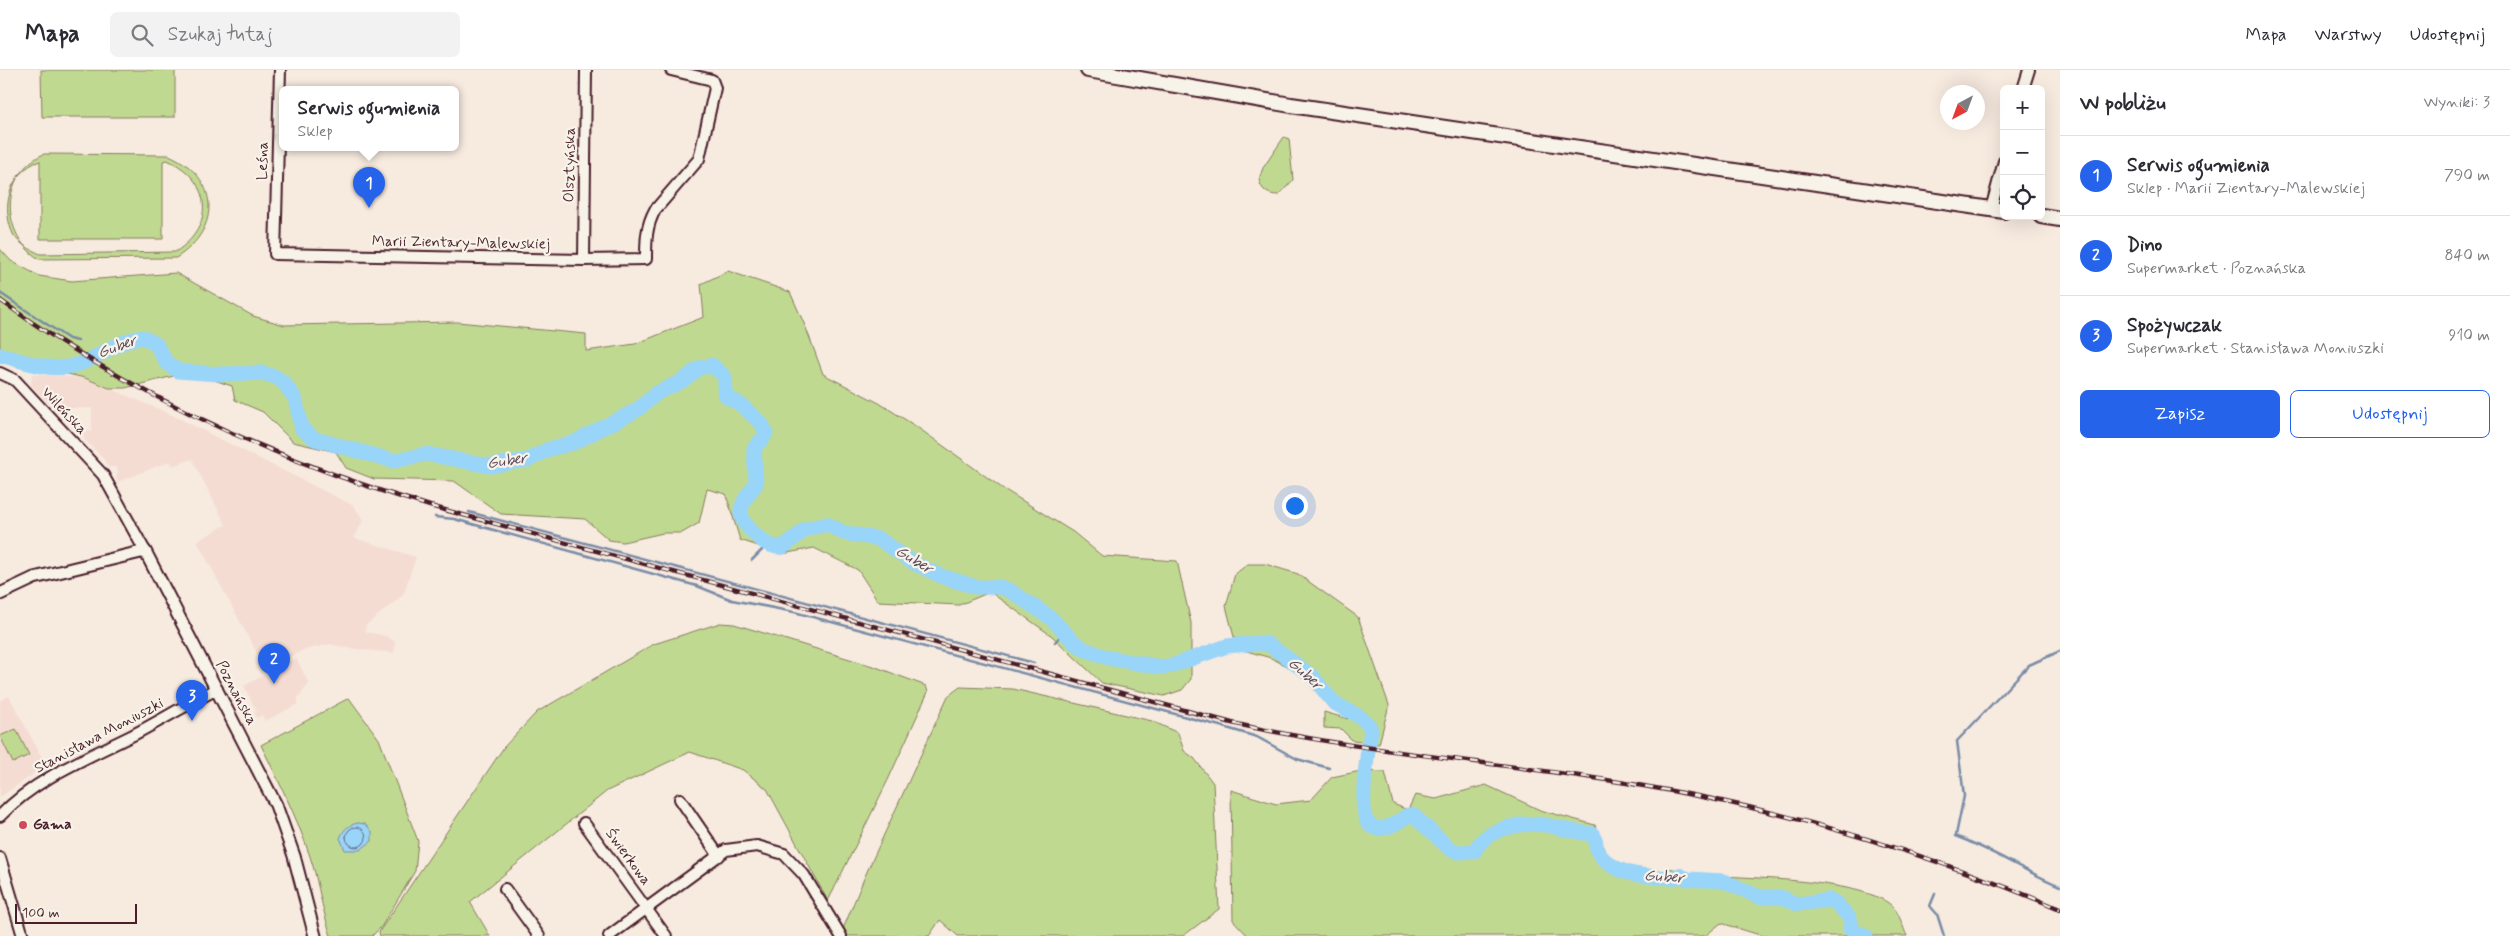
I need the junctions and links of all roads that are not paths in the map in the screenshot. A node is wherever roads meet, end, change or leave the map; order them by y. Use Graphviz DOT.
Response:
graph roads {
  1 [pos="280,70"];
  2 [pos="586,70"];
  3 [pos="671,70"];
  4 [pos="1088,70"];
  5 [pos="2029,70"];
  6 [pos="2025,85"];
  7 [pos="280,86"];
  8 [pos="279,107"];
  9 [pos="2002,175"];
  10 [pos="1997,210"];
  11 [pos="2045,217"];
  12 [pos="2060,219"];
  13 [pos="275,254"];
  14 [pos="584,260"];
  15 [pos="0,372"];
  16 [pos="103,475"];
  17 [pos="145,551"];
  18 [pos="0,594"];
  19 [pos="216,689"];
  20 [pos="680,799"];
  21 [pos="0,816"];
  22 [pos="584,822"];
  23 [pos="719,856"];
  24 [pos="0,858"];
  25 [pos="505,889"];
  26 [pos="647,909"];
  27 [pos="23,936"];
  28 [pos="315,936"];
  29 [pos="539,936"];
  30 [pos="609,936"];
  31 [pos="666,936"];
  32 [pos="841,936"];
  1 -- 7 [label="street, Leśna"];
  2 -- 14 [label="street, Olsztyńska"];
  3 -- 14 [label="street, Marii Zientary-Malewskiej"];
  4 -- 10 [label="main road"];
  5 -- 6 [label="street"];
  8 -- 13 [label="street, Leśna"];
  9 -- 10 [label="street"];
  11 -- 12 [label="main road"];
  13 -- 14 [label="street, Marii Zientary-Malewskiej"];
  15 -- 16 [label="street, Wileńska"];
  16 -- 17 [label="street, Poznańska"];
  17 -- 18 [label="street"];
  17 -- 19 [label="street, Poznańska"];
  19 -- 21 [label="street, Stanisława Moniuszki"];
  19 -- 28 [label="street, Poznańska"];
  20 -- 23 [label="street"];
  22 -- 26 [label="street, Świerkowa"];
  23 -- 26 [label="street, Świerkowa"];
  23 -- 32 [label="street, Świerkowa"];
  24 -- 27 [label="street"];
  25 -- 29 [label="street"];
  26 -- 30 [label="street, Świerkowa"];
  26 -- 31 [label="street, Świerkowa"];
}
